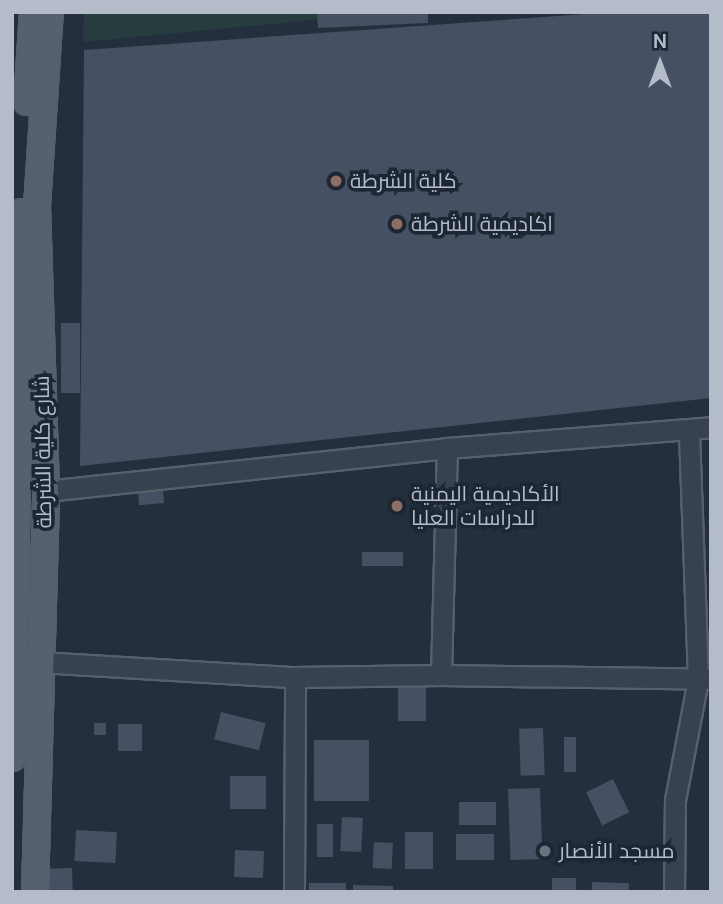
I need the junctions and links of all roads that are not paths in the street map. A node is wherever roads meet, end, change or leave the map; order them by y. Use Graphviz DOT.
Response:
graph roads {
  1 [pos="33,12"];
  2 [pos="50,12"];
  3 [pos="21,58"];
  4 [pos="17,205"];
  5 [pos="711,427"];
  6 [pos="689,430"];
  7 [pos="447,448"];
  8 [pos="16,478"];
  9 [pos="46,491"];
  10 [pos="39,662"];
  11 [pos="441,675"];
  12 [pos="295,677"];
  13 [pos="705,679"];
  14 [pos="12,758"];
  15 [pos="35,892"];
  16 [pos="294,892"];
  17 [pos="674,892"];
  1 -- 3 [label="main road, شارع كلية الشرطة"];
  2 -- 9 [label="main road, شارع كلية الشرطة"];
  3 -- 4 [label="main road, شارع كلية الشرطة"];
  4 -- 8 [label="main road, شارع كلية الشرطة"];
  5 -- 6 [label="street"];
  6 -- 7 [label="street"];
  6 -- 13 [label="street"];
  7 -- 9 [label="street"];
  7 -- 11 [label="street"];
  8 -- 14 [label="main road, شارع كلية الشرطة"];
  9 -- 10 [label="main road, شارع كلية الشرطة"];
  10 -- 12 [label="street"];
  10 -- 15 [label="main road, شارع كلية الشرطة"];
  11 -- 12 [label="street"];
  11 -- 13 [label="street"];
  12 -- 16 [label="street"];
  13 -- 17 [label="street"];
}
